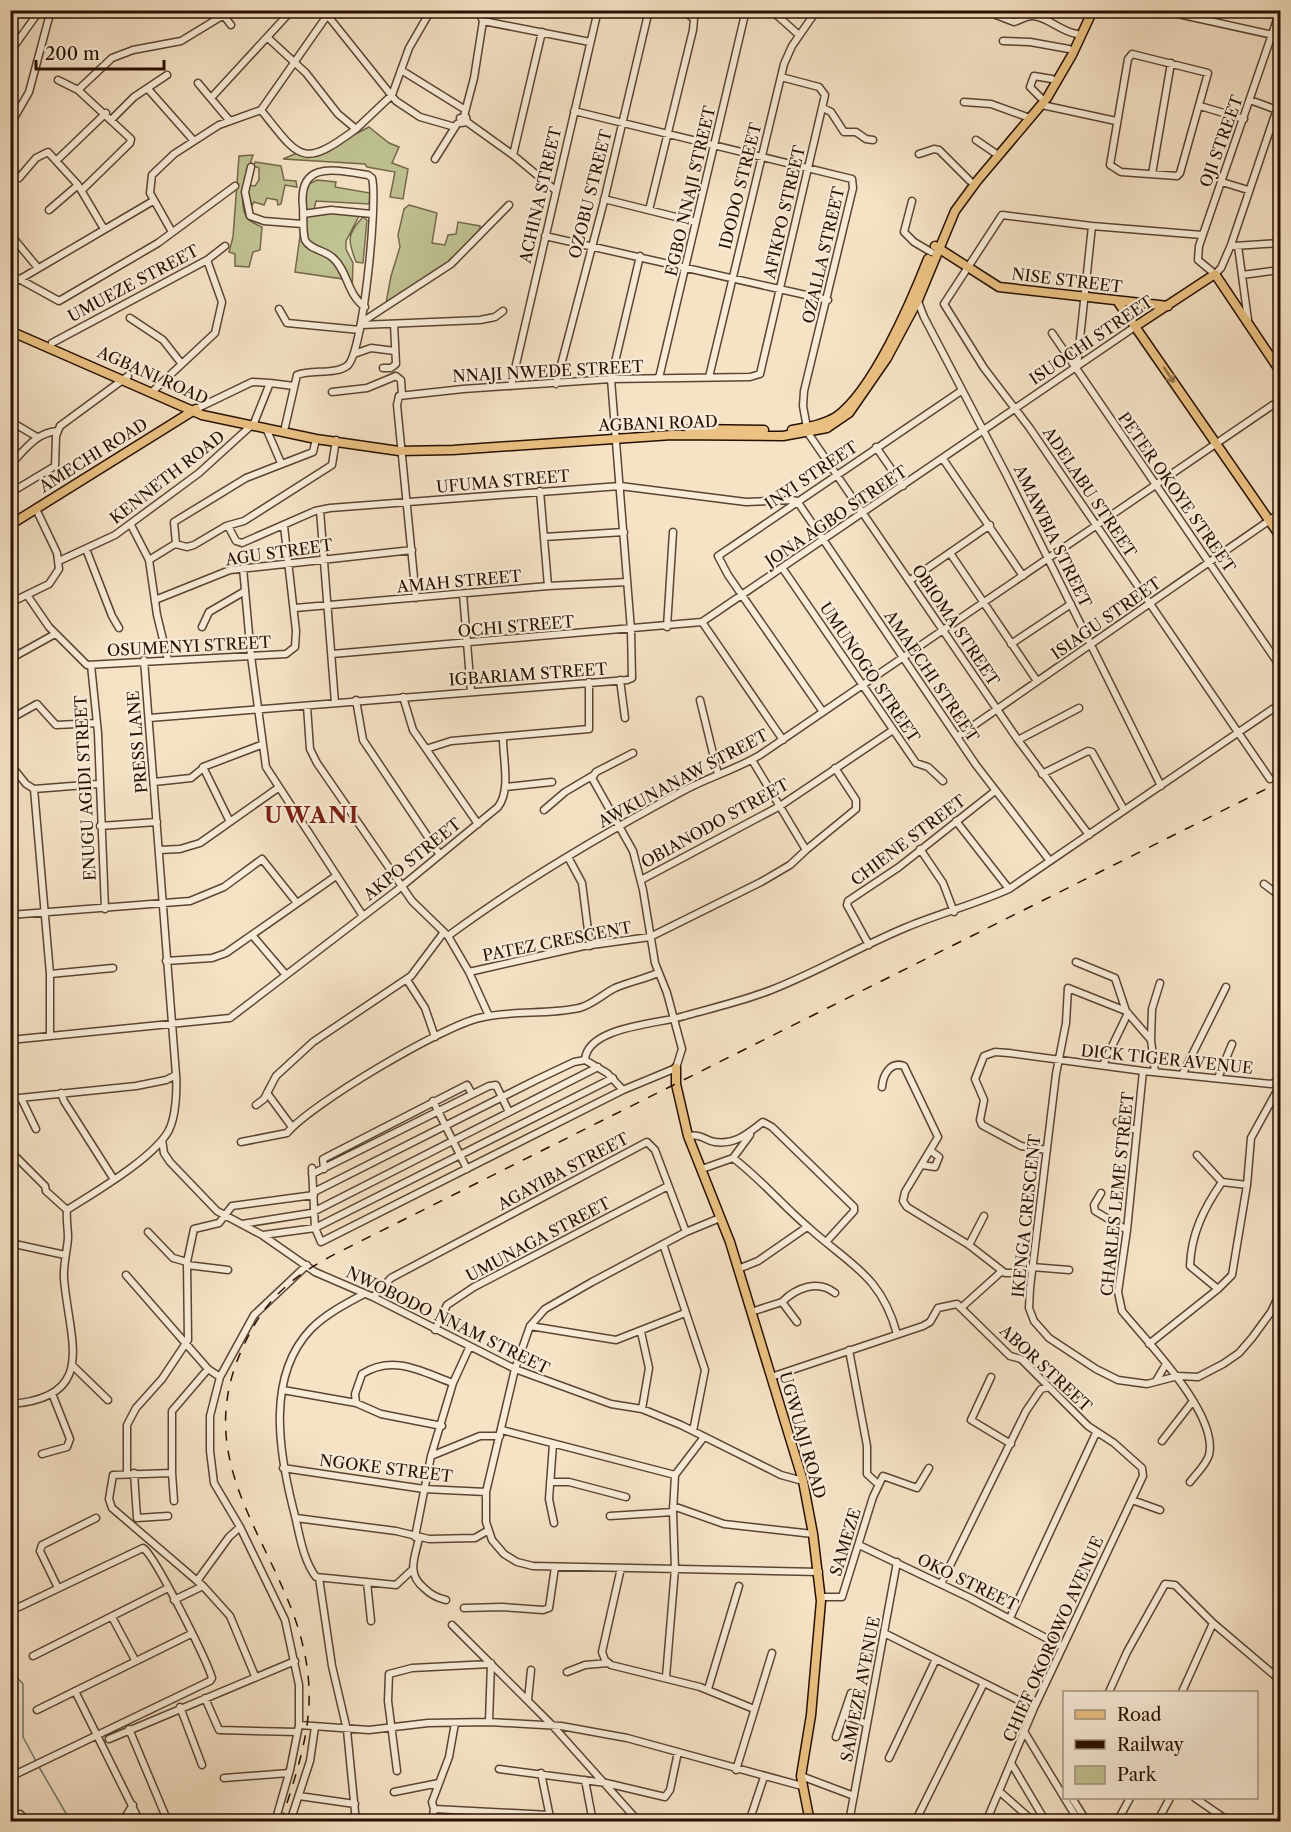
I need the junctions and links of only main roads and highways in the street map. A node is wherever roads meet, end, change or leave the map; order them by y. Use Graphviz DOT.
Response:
graph roads {
  1 [pos="1087,10"];
  2 [pos="1093,10"];
  3 [pos="1041,102"];
  4 [pos="934,248"];
  5 [pos="1118,302"];
  6 [pos="1168,306"];
  7 [pos="10,326"];
  8 [pos="1136,326"];
  9 [pos="10,331"];
  10 [pos="1281,371"];
  11 [pos="126,378"];
  12 [pos="194,410"];
  13 [pos="253,424"];
  14 [pos="402,449"];
  15 [pos="10,525"];
  16 [pos="1281,536"];
  17 [pos="676,1068"];
  18 [pos="810,1821"];
  1 -- 3 [label="main road, AGBANI ROAD"];
  2 -- 3 [label="main road, AGBANI ROAD"];
  3 -- 4 [label="main road, AGBANI ROAD"];
  3 -- 4 [label="main road, AGBANI ROAD"];
  4 -- 5 [label="main road, NISE STREET"];
  4 -- 14 [label="main road, AGBANI ROAD"];
  5 -- 6 [label="main road, NISE STREET"];
  5 -- 8 [label="main road"];
  6 -- 8 [label="main road, ISUOCHI STREET"];
  6 -- 10 [label="main road, ISUOCHI STREET"];
  7 -- 11 [label="main road, AGBANI ROAD"];
  8 -- 16 [label="main road, one-way"];
  9 -- 11 [label="main road, AGBANI ROAD"];
  11 -- 12 [label="main road, AGBANI ROAD"];
  11 -- 12 [label="main road, AGBANI ROAD"];
  12 -- 13 [label="main road, AGBANI ROAD"];
  12 -- 15 [label="main road, AMECHI ROAD"];
  13 -- 14 [label="main road, AGBANI ROAD"];
  13 -- 14 [label="main road, AGBANI ROAD"];
  17 -- 18 [label="main road, UGWUAJI ROAD"];
}
